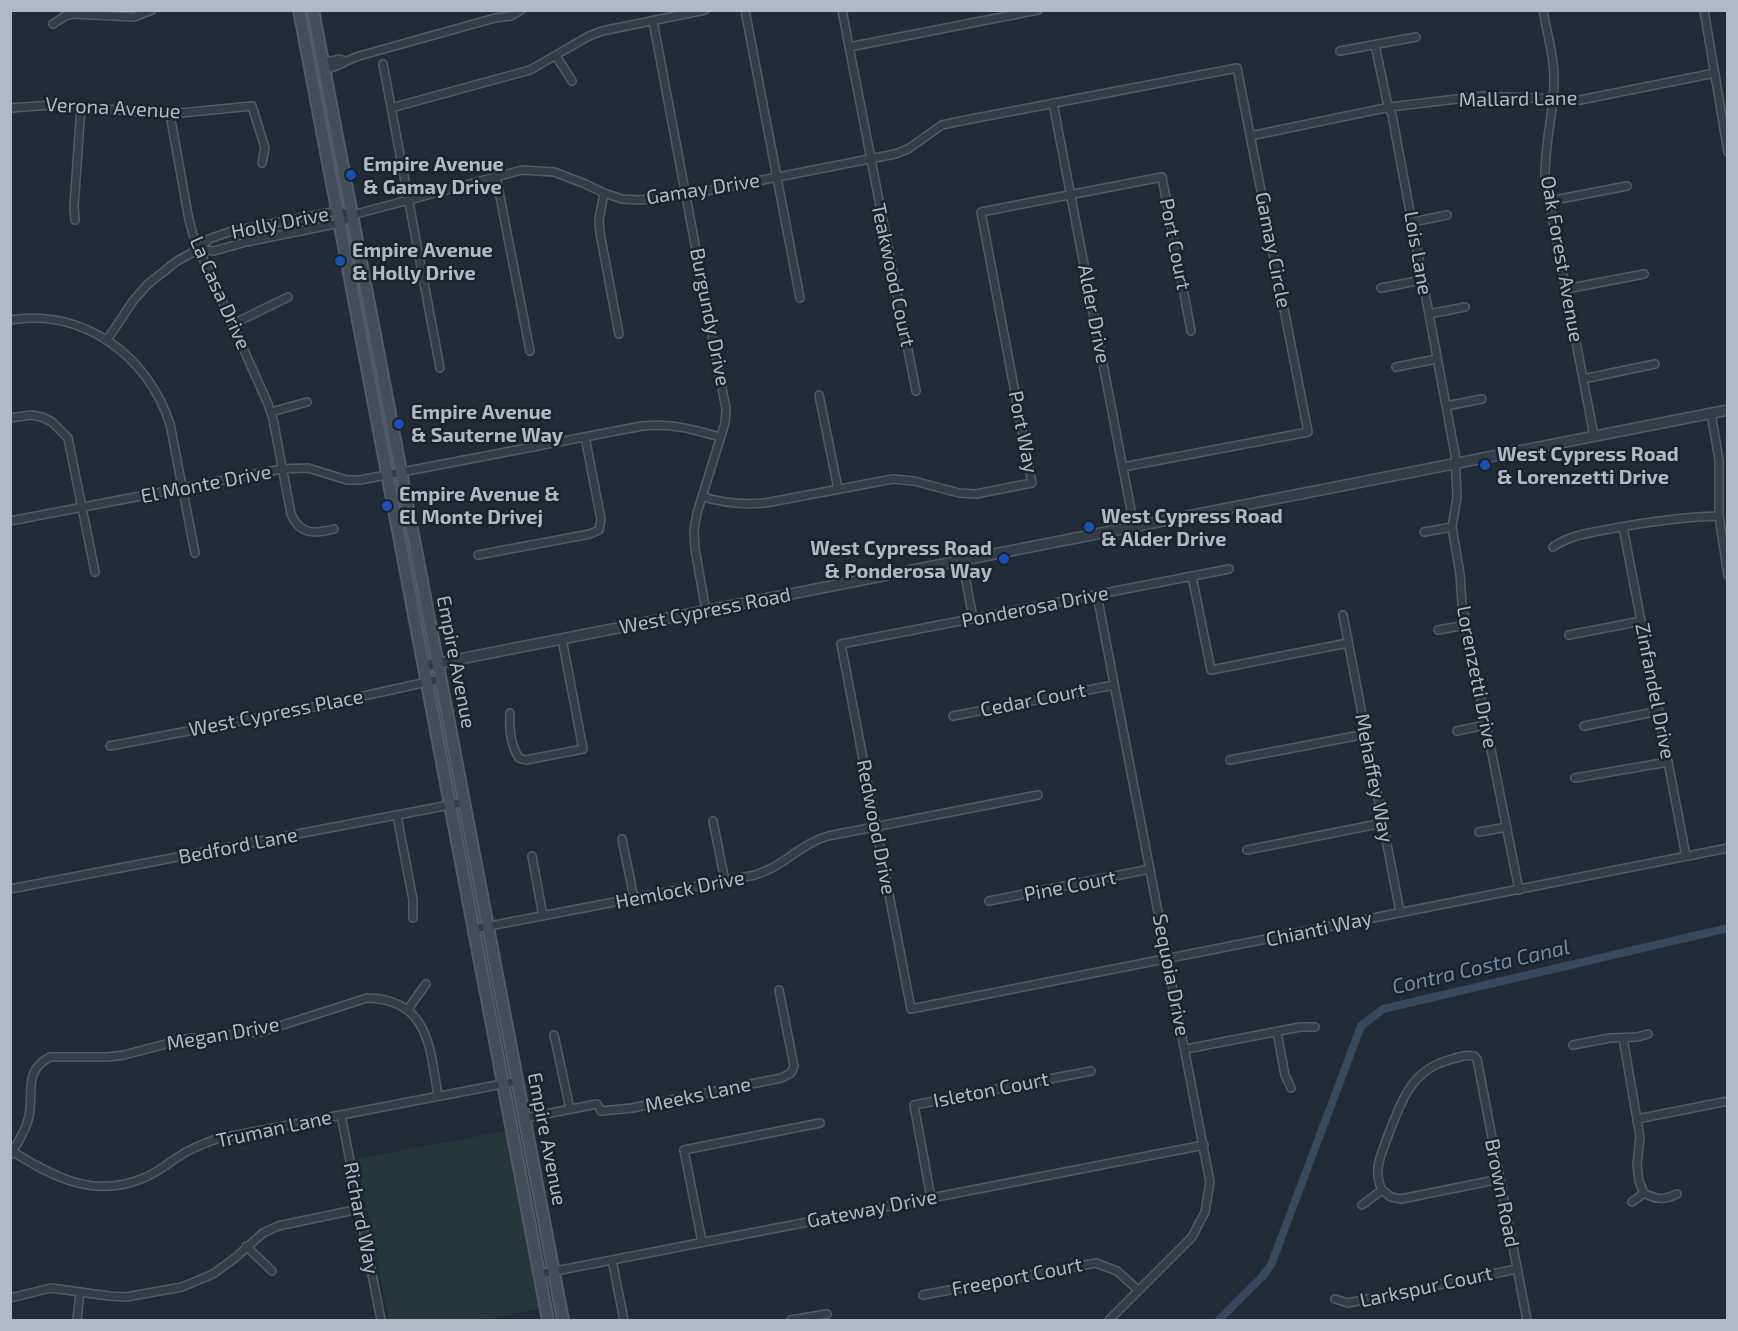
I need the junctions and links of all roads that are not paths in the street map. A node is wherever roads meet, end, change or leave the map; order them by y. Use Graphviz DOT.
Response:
graph roads {
  1 [pos="152,10"];
  2 [pos="313,10"];
  3 [pos="521,10"];
  4 [pos="705,10"];
  5 [pos="745,10"];
  6 [pos="842,10"];
  7 [pos="1038,10"];
  8 [pos="1543,10"];
  9 [pos="1704,10"];
  10 [pos="300,16"];
  11 [pos="653,21"];
  12 [pos="53,24"];
  13 [pos="1416,37"];
  14 [pos="1376,45"];
  15 [pos="849,47"];
  16 [pos="1340,51"];
  17 [pos="556,56"];
  18 [pos="383,64"];
  19 [pos="323,66"];
  20 [pos="1715,73"];
  21 [pos="572,81"];
  22 [pos="1552,100"];
  23 [pos="1053,103"];
  24 [pos="81,107"];
  25 [pos="10,108"];
  26 [pos="391,108"];
  27 [pos="1390,108"];
  28 [pos="170,114"];
  29 [pos="1250,136"];
  30 [pos="1728,152"];
  31 [pos="869,159"];
  32 [pos="262,163"];
  33 [pos="496,176"];
  34 [pos="777,177"];
  35 [pos="1627,186"];
  36 [pos="604,194"];
  37 [pos="686,195"];
  38 [pos="1071,195"];
  39 [pos="409,201"];
  40 [pos="1549,201"];
  41 [pos="337,211"];
  42 [pos="352,215"];
  43 [pos="1447,215"];
  44 [pos="75,220"];
  45 [pos="1413,222"];
  46 [pos="339,224"];
  47 [pos="199,249"];
  48 [pos="1644,274"];
  49 [pos="1422,280"];
  50 [pos="1381,288"];
  51 [pos="1566,289"];
  52 [pos="288,297"];
  53 [pos="800,298"];
  54 [pos="1465,307"];
  55 [pos="1429,314"];
  56 [pos="10,320"];
  57 [pos="233,324"];
  58 [pos="1191,331"];
  59 [pos="619,334"];
  60 [pos="107,340"];
  61 [pos="530,351"];
  62 [pos="1437,359"];
  63 [pos="1656,364"];
  64 [pos="1396,367"];
  65 [pos="440,368"];
  66 [pos="1583,379"];
  67 [pos="916,391"];
  68 [pos="819,395"];
  69 [pos="1482,399"];
  70 [pos="307,402"];
  71 [pos="1446,406"];
  72 [pos="1728,410"];
  73 [pos="271,412"];
  74 [pos="1711,413"];
  75 [pos="10,418"];
  76 [pos="1593,436"];
  77 [pos="585,437"];
  78 [pos="720,437"];
  79 [pos="1456,463"];
  80 [pos="1123,467"];
  81 [pos="282,469"];
  82 [pos="401,473"];
  83 [pos="387,475"];
  84 [pos="183,488"];
  85 [pos="838,489"];
  86 [pos="702,496"];
  87 [pos="83,507"];
  88 [pos="1719,516"];
  89 [pos="10,521"];
  90 [pos="1134,526"];
  91 [pos="1452,527"];
  92 [pos="1623,527"];
  93 [pos="333,529"];
  94 [pos="1424,532"];
  95 [pos="1553,547"];
  96 [pos="195,553"];
  97 [pos="478,555"];
  98 [pos="962,560"];
  99 [pos="1229,569"];
  100 [pos="95,572"];
  101 [pos="1728,575"];
  102 [pos="1192,576"];
  103 [pos="1097,595"];
  104 [pos="706,611"];
  105 [pos="1343,615"];
  106 [pos="973,618"];
  107 [pos="1641,621"];
  108 [pos="1466,625"];
  109 [pos="1438,630"];
  110 [pos="1569,635"];
  111 [pos="562,639"];
  112 [pos="1348,643"];
  113 [pos="841,644"];
  114 [pos="438,663"];
  115 [pos="424,666"];
  116 [pos="441,679"];
  117 [pos="427,682"];
  118 [pos="1114,685"];
  119 [pos="1659,711"];
  120 [pos="510,713"];
  121 [pos="953,716"];
  122 [pos="1485,725"];
  123 [pos="1584,726"];
  124 [pos="1457,730"];
  125 [pos="1366,734"];
  126 [pos="110,746"];
  127 [pos="1230,760"];
  128 [pos="1668,762"];
  129 [pos="1575,778"];
  130 [pos="1038,795"];
  131 [pos="465,802"];
  132 [pos="451,805"];
  133 [pos="397,816"];
  134 [pos="713,821"];
  135 [pos="1383,823"];
  136 [pos="876,827"];
  137 [pos="1507,827"];
  138 [pos="1479,832"];
  139 [pos="622,839"];
  140 [pos="1728,848"];
  141 [pos="1247,850"];
  142 [pos="532,856"];
  143 [pos="1686,856"];
  144 [pos="1150,870"];
  145 [pos="725,881"];
  146 [pos="10,889"];
  147 [pos="1519,890"];
  148 [pos="634,898"];
  149 [pos="989,901"];
  150 [pos="1400,912"];
  151 [pos="543,916"];
  152 [pos="413,918"];
  153 [pos="488,927"];
  154 [pos="474,929"];
  155 [pos="1168,959"];
  156 [pos="426,984"];
  157 [pos="779,990"];
  158 [pos="408,1009"];
  159 [pos="911,1009"];
  160 [pos="1315,1027"];
  161 [pos="1276,1032"];
  162 [pos="1648,1034"];
  163 [pos="554,1035"];
  164 [pos="1623,1038"];
  165 [pos="1573,1045"];
  166 [pos="1186,1049"];
  167 [pos="1091,1071"];
  168 [pos="518,1081"];
  169 [pos="503,1084"];
  170 [pos="1291,1088"];
  171 [pos="438,1096"];
  172 [pos="1728,1101"];
  173 [pos="570,1109"];
  174 [pos="341,1115"];
  175 [pos="525,1118"];
  176 [pos="1637,1119"];
  177 [pos="820,1123"];
  178 [pos="1204,1145"];
  179 [pos="11,1152"];
  180 [pos="1500,1179"];
  181 [pos="1382,1190"];
  182 [pos="1644,1193"];
  183 [pos="1677,1194"];
  184 [pos="931,1198"];
  185 [pos="1632,1202"];
  186 [pos="1362,1205"];
  187 [pos="359,1209"];
  188 [pos="702,1242"];
  189 [pos="246,1246"];
  190 [pos="612,1260"];
  191 [pos="1517,1269"];
  192 [pos="272,1271"];
  193 [pos="554,1271"];
  194 [pos="540,1274"];
  195 [pos="1138,1290"];
  196 [pos="80,1292"];
  197 [pos="923,1295"];
  198 [pos="10,1298"];
  199 [pos="1335,1299"];
  200 [pos="827,1314"];
  201 [pos="77,1320"];
  202 [pos="381,1320"];
  203 [pos="548,1320"];
  204 [pos="563,1320"];
  205 [pos="624,1320"];
  206 [pos="791,1320"];
  207 [pos="1109,1320"];
  208 [pos="1527,1320"];
  1 -- 12 [label="street"];
  2 -- 19 [label="main road, Empire Avenue"];
  3 -- 19 [label="street"];
  4 -- 11 [label="street"];
  5 -- 34 [label="street"];
  6 -- 15 [label="street, Teakwood Court"];
  7 -- 15 [label="street"];
  8 -- 22 [label="street, Oak Forest Avenue"];
  9 -- 20 [label="street"];
  10 -- 19 [label="main road"];
  10 -- 41 [label="main road, Empire Avenue"];
  11 -- 17 [label="street"];
  11 -- 37 [label="street, Burgundy Drive"];
  13 -- 14 [label="street"];
  14 -- 16 [label="street"];
  14 -- 27 [label="street, Lois Lane"];
  15 -- 31 [label="street, Teakwood Court"];
  17 -- 21 [label="street"];
  17 -- 26 [label="street"];
  18 -- 26 [label="street"];
  19 -- 42 [label="main road, Empire Avenue"];
  20 -- 22 [label="street, Mallard Lane"];
  20 -- 30 [label="street"];
  22 -- 27 [label="street, Mallard Lane"];
  22 -- 40 [label="street, Oak Forest Avenue"];
  23 -- 29 [label="street, Gamay Circle"];
  23 -- 31 [label="street, Gamay Drive"];
  23 -- 38 [label="street, Alder Drive"];
  24 -- 25 [label="street, Verona Avenue"];
  24 -- 28 [label="street, Verona Avenue"];
  24 -- 44 [label="street"];
  26 -- 39 [label="street"];
  27 -- 29 [label="street, Mallard Lane"];
  27 -- 45 [label="street, Lois Lane"];
  28 -- 32 [label="street, Verona Avenue"];
  28 -- 47 [label="street, La Casa Drive"];
  29 -- 80 [label="street, Gamay Circle"];
  31 -- 34 [label="street, Gamay Drive"];
  31 -- 67 [label="street, Teakwood Court"];
  33 -- 36 [label="street, Gamay Drive"];
  33 -- 39 [label="street, Gamay Drive"];
  33 -- 61 [label="street"];
  34 -- 37 [label="street, Gamay Drive"];
  34 -- 53 [label="street"];
  35 -- 40 [label="street"];
  36 -- 37 [label="street, Gamay Drive"];
  36 -- 59 [label="street"];
  37 -- 78 [label="street, Burgundy Drive"];
  38 -- 58 [label="street, Port Court"];
  38 -- 80 [label="street, Alder Drive"];
  38 -- 85 [label="street, Port Way"];
  39 -- 42 [label="street, Gamay Drive"];
  39 -- 65 [label="street"];
  40 -- 51 [label="street, Oak Forest Avenue"];
  41 -- 42 [label="street, Holly Drive"];
  41 -- 46 [label="main road, Empire Avenue"];
  41 -- 47 [label="street, Holly Drive"];
  42 -- 46 [label="street, Holly Drive"];
  42 -- 82 [label="main road, Empire Avenue"];
  43 -- 45 [label="street"];
  45 -- 49 [label="street, Lois Lane"];
  46 -- 47 [label="street, Holly Drive"];
  46 -- 83 [label="main road, Empire Avenue"];
  47 -- 57 [label="street, La Casa Drive"];
  47 -- 60 [label="street, Holly Drive"];
  48 -- 51 [label="street"];
  49 -- 50 [label="street"];
  49 -- 55 [label="street, Lois Lane"];
  51 -- 66 [label="street, Oak Forest Avenue"];
  52 -- 57 [label="street"];
  54 -- 55 [label="street"];
  55 -- 62 [label="street, Lois Lane"];
  56 -- 60 [label="street"];
  57 -- 73 [label="street, La Casa Drive"];
  60 -- 84 [label="street"];
  62 -- 64 [label="street"];
  62 -- 71 [label="street, Lois Lane"];
  63 -- 66 [label="street"];
  66 -- 76 [label="street, Oak Forest Avenue"];
  68 -- 85 [label="street"];
  69 -- 71 [label="street"];
  70 -- 73 [label="street"];
  71 -- 79 [label="street, Lois Lane"];
  72 -- 74 [label="street, West Cypress Road"];
  73 -- 81 [label="street, La Casa Drive"];
  74 -- 76 [label="street, West Cypress Road"];
  74 -- 88 [label="street"];
  75 -- 87 [label="street"];
  76 -- 79 [label="street, West Cypress Road"];
  77 -- 78 [label="street, El Monte Drive"];
  77 -- 82 [label="street, El Monte Drive"];
  77 -- 97 [label="street"];
  78 -- 86 [label="street, Burgundy Drive"];
  79 -- 90 [label="street, West Cypress Road"];
  79 -- 91 [label="street, Lorenzetti Drive"];
  80 -- 90 [label="street, Alder Drive"];
  81 -- 83 [label="street, El Monte Drive"];
  81 -- 84 [label="street, El Monte Drive"];
  81 -- 93 [label="street, La Casa Drive"];
  82 -- 83 [label="street, El Monte Drive"];
  82 -- 114 [label="main road, Empire Avenue"];
  83 -- 115 [label="main road, Empire Avenue"];
  84 -- 87 [label="street, El Monte Drive"];
  84 -- 96 [label="street"];
  85 -- 86 [label="street, Port Way"];
  86 -- 104 [label="street, Burgundy Drive"];
  87 -- 89 [label="street, El Monte Drive"];
  87 -- 100 [label="street"];
  88 -- 92 [label="street"];
  88 -- 101 [label="street"];
  90 -- 98 [label="street, West Cypress Road"];
  91 -- 94 [label="street"];
  91 -- 108 [label="street, Lorenzetti Drive"];
  92 -- 95 [label="street"];
  92 -- 107 [label="street, Zinfandel Drive"];
  98 -- 104 [label="street, West Cypress Road"];
  98 -- 106 [label="street"];
  99 -- 102 [label="street, Ponderosa Drive"];
  102 -- 103 [label="street, Ponderosa Drive"];
  102 -- 112 [label="street"];
  103 -- 106 [label="street, Ponderosa Drive"];
  103 -- 118 [label="street, Sequoia Drive"];
  104 -- 111 [label="street, West Cypress Road"];
  105 -- 112 [label="street, Mehaffey Way"];
  106 -- 113 [label="street, Ponderosa Drive"];
  107 -- 110 [label="street"];
  107 -- 119 [label="street, Zinfandel Drive"];
  108 -- 109 [label="street"];
  108 -- 122 [label="street, Lorenzetti Drive"];
  111 -- 114 [label="street, West Cypress Road"];
  111 -- 120 [label="street"];
  112 -- 125 [label="street, Mehaffey Way"];
  113 -- 136 [label="street, Redwood Drive"];
  114 -- 115 [label="street, West Cypress Road"];
  114 -- 116 [label="main road, Empire Avenue"];
  115 -- 117 [label="main road, Empire Avenue"];
  116 -- 117 [label="street, West Cypress Place"];
  116 -- 131 [label="main road, Empire Avenue"];
  117 -- 126 [label="street, West Cypress Place"];
  117 -- 132 [label="main road, Empire Avenue"];
  118 -- 121 [label="street, Cedar Court"];
  118 -- 144 [label="street, Sequoia Drive"];
  119 -- 123 [label="street"];
  119 -- 128 [label="street, Zinfandel Drive"];
  122 -- 124 [label="street"];
  122 -- 137 [label="street, Lorenzetti Drive"];
  125 -- 127 [label="street"];
  125 -- 135 [label="street, Mehaffey Way"];
  128 -- 129 [label="street"];
  128 -- 143 [label="street, Zinfandel Drive"];
  130 -- 136 [label="street, Hemlock Drive"];
  131 -- 132 [label="street, Bedford Lane"];
  131 -- 153 [label="main road, Empire Avenue"];
  132 -- 133 [label="street, Bedford Lane"];
  132 -- 154 [label="main road, Empire Avenue"];
  133 -- 146 [label="street, Bedford Lane"];
  133 -- 152 [label="street"];
  134 -- 145 [label="street"];
  135 -- 141 [label="street"];
  135 -- 150 [label="street, Mehaffey Way"];
  136 -- 145 [label="street, Hemlock Drive"];
  136 -- 159 [label="street, Redwood Drive"];
  137 -- 138 [label="street"];
  137 -- 147 [label="street, Lorenzetti Drive"];
  139 -- 148 [label="street"];
  140 -- 143 [label="street, Chianti Way"];
  142 -- 151 [label="street"];
  143 -- 147 [label="street, Chianti Way"];
  144 -- 149 [label="street, Pine Court"];
  144 -- 155 [label="street, Sequoia Drive"];
  145 -- 148 [label="street, Hemlock Drive"];
  147 -- 150 [label="street, Chianti Way"];
  148 -- 151 [label="street, Hemlock Drive"];
  150 -- 155 [label="street, Chianti Way"];
  151 -- 153 [label="street, Hemlock Drive"];
  153 -- 154 [label="street, Hemlock Drive"];
  153 -- 168 [label="main road, Empire Avenue"];
  154 -- 169 [label="main road, Empire Avenue"];
  155 -- 159 [label="street, Chianti Way"];
  155 -- 166 [label="street, Sequoia Drive"];
  156 -- 158 [label="street"];
  157 -- 173 [label="street, Meeks Lane"];
  158 -- 171 [label="street"];
  158 -- 179 [label="street, Megan Drive"];
  160 -- 161 [label="street"];
  161 -- 166 [label="street"];
  161 -- 170 [label="street"];
  162 -- 164 [label="street"];
  163 -- 173 [label="street"];
  164 -- 165 [label="street"];
  164 -- 176 [label="street"];
  166 -- 178 [label="street, Sequoia Drive"];
  167 -- 184 [label="street, Isleton Court"];
  168 -- 169 [label="street, Truman Lane"];
  168 -- 175 [label="main road, Empire Avenue"];
  169 -- 171 [label="street, Truman Lane"];
  169 -- 194 [label="main road, Empire Avenue"];
  171 -- 174 [label="street, Truman Lane"];
  172 -- 176 [label="street"];
  173 -- 175 [label="street, Meeks Lane"];
  174 -- 179 [label="street, Truman Lane"];
  174 -- 187 [label="street, Richard Way"];
  175 -- 193 [label="main road, Empire Avenue"];
  176 -- 182 [label="street"];
  177 -- 188 [label="street"];
  178 -- 184 [label="street, Gateway Drive"];
  178 -- 195 [label="street, Sequoia Drive"];
  180 -- 181 [label="street"];
  180 -- 181 [label="street, Brown Road"];
  180 -- 191 [label="street, Brown Road"];
  181 -- 186 [label="street"];
  182 -- 183 [label="street"];
  182 -- 185 [label="street"];
  184 -- 188 [label="street, Gateway Drive"];
  187 -- 189 [label="street"];
  187 -- 202 [label="street, Richard Way"];
  188 -- 190 [label="street, Gateway Drive"];
  189 -- 192 [label="street"];
  189 -- 196 [label="street"];
  190 -- 193 [label="street, Gateway Drive"];
  190 -- 205 [label="street"];
  191 -- 199 [label="street, Larkspur Court"];
  191 -- 208 [label="street, Brown Road"];
  193 -- 194 [label="street, Gateway Drive"];
  193 -- 204 [label="main road, Empire Avenue"];
  194 -- 203 [label="main road, Empire Avenue"];
  195 -- 197 [label="street, Freeport Court"];
  195 -- 207 [label="street, Sequoia Drive"];
  196 -- 198 [label="street"];
  196 -- 201 [label="street"];
  200 -- 206 [label="street"];
}
